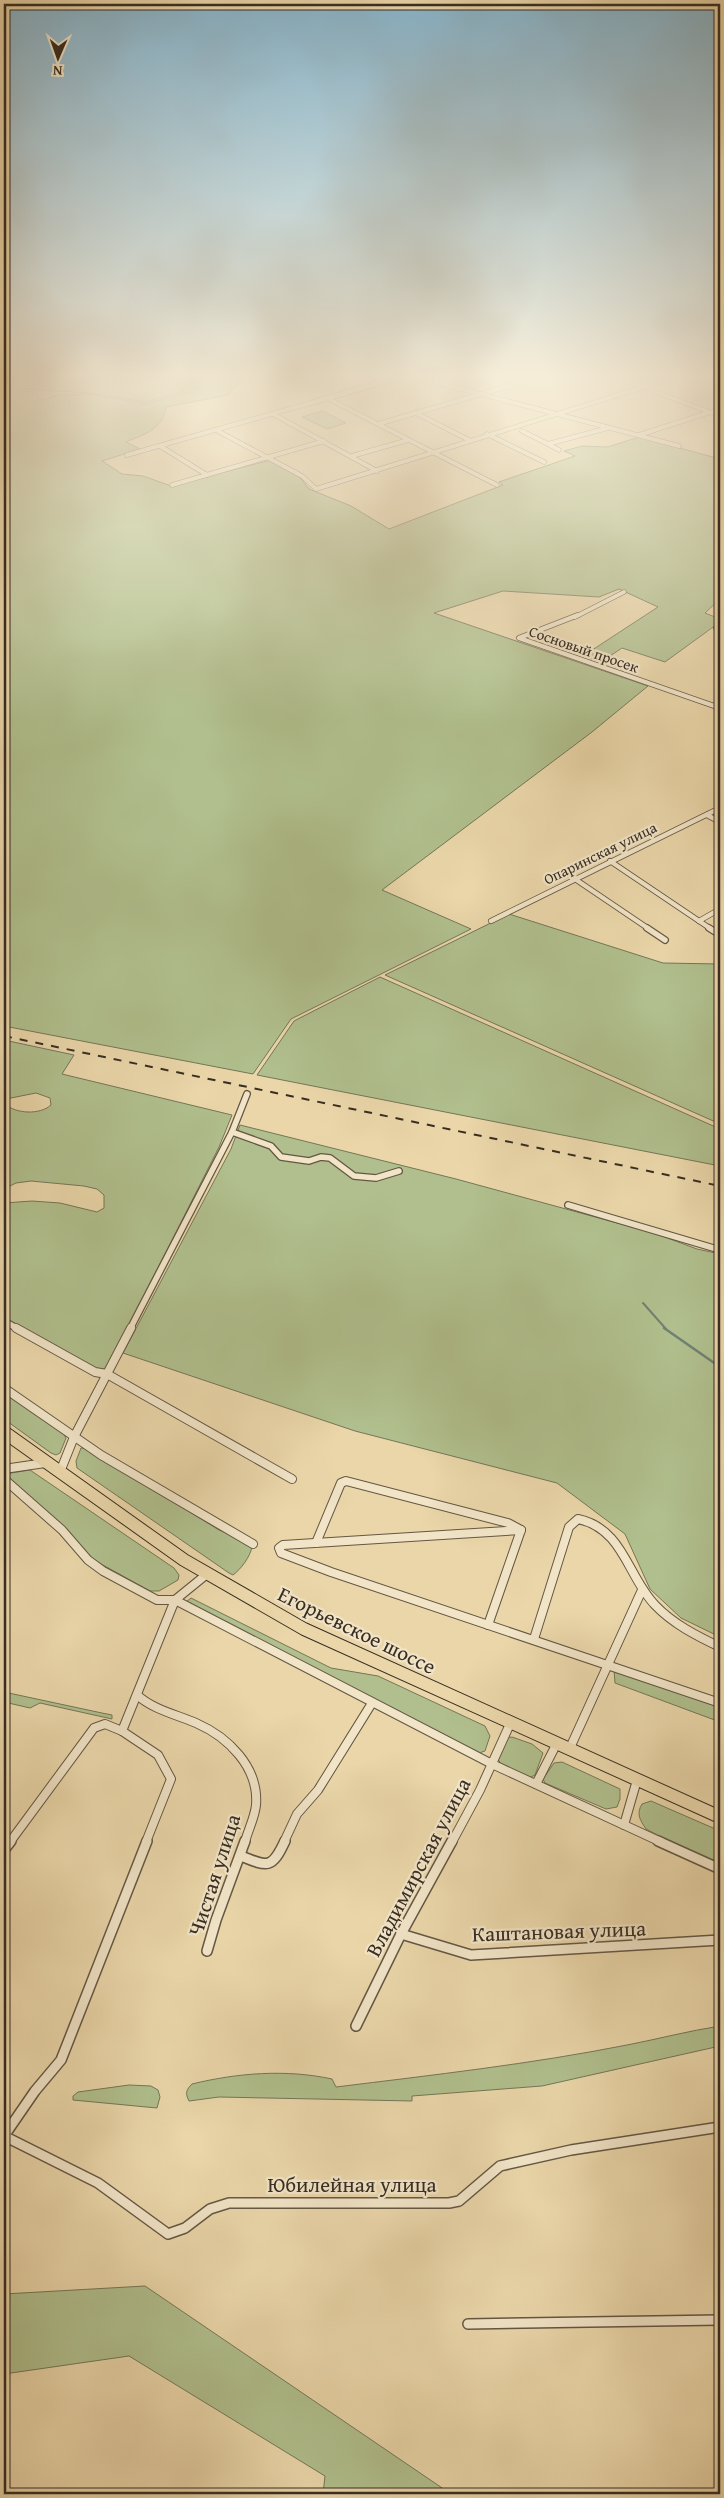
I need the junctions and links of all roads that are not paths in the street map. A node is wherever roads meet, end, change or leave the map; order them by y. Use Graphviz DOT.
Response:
graph roads {
  1 [pos="624,592"];
  2 [pos="720,708"];
  3 [pos="720,808"];
  4 [pos="707,815"];
  5 [pos="720,822"];
  6 [pos="610,861"];
  7 [pos="575,879"];
  8 [pos="720,909"];
  9 [pos="491,921"];
  10 [pos="699,921"];
  11 [pos="720,935"];
  12 [pos="664,940"];
  13 [pos="247,1094"];
  14 [pos="232,1132"];
  15 [pos="399,1171"];
  16 [pos="568,1205"];
  17 [pos="720,1250"];
  18 [pos="4,1321"];
  19 [pos="106,1374"];
  20 [pos="4,1388"];
  21 [pos="4,1432"];
  22 [pos="74,1437"];
  23 [pos="47,1462"];
  24 [pos="4,1469"];
  25 [pos="60,1472"];
  26 [pos="292,1479"];
  27 [pos="5,1481"];
  28 [pos="521,1530"];
  29 [pos="316,1543"];
  30 [pos="253,1544"];
  31 [pos="207,1574"];
  32 [pos="642,1590"];
  33 [pos="175,1600"];
  34 [pos="488,1625"];
  35 [pos="534,1639"];
  36 [pos="720,1647"];
  37 [pos="608,1665"];
  38 [pos="137,1695"];
  39 [pos="372,1703"];
  40 [pos="720,1703"];
  41 [pos="510,1724"];
  42 [pos="122,1731"];
  43 [pos="556,1744"];
  44 [pos="569,1750"];
  45 [pos="492,1764"];
  46 [pos="637,1780"];
  47 [pos="536,1784"];
  48 [pos="720,1817"];
  49 [pos="624,1825"];
  50 [pos="4,1850"];
  51 [pos="241,1856"];
  52 [pos="720,1869"];
  53 [pos="401,1934"];
  54 [pos="720,1940"];
  55 [pos="207,1951"];
  56 [pos="356,2026"];
  57 [pos="720,2127"];
  58 [pos="4,2136"];
  59 [pos="720,2320"];
  60 [pos="468,2324"];
  1 -- 2 [label="street, Сосновый просек"];
  3 -- 4 [label="street, Опаринская улица"];
  4 -- 5 [label="street"];
  4 -- 6 [label="street, Опаринская улица"];
  6 -- 7 [label="street, Опаринская улица"];
  6 -- 10 [label="street"];
  7 -- 9 [label="street, Опаринская улица"];
  7 -- 12 [label="street"];
  8 -- 10 [label="street"];
  10 -- 11 [label="street"];
  13 -- 14 [label="street"];
  14 -- 15 [label="street"];
  14 -- 19 [label="street"];
  16 -- 17 [label="street"];
  18 -- 19 [label="street"];
  19 -- 22 [label="street"];
  19 -- 26 [label="street"];
  20 -- 22 [label="street"];
  21 -- 23 [label="main road, Егорьевское шоссе"];
  22 -- 25 [label="street"];
  22 -- 30 [label="street"];
  23 -- 24 [label="street"];
  23 -- 25 [label="main road, Егорьевское шоссе"];
  25 -- 31 [label="main road, Егорьевское шоссе"];
  27 -- 33 [label="street"];
  28 -- 29 [label="street"];
  28 -- 29 [label="street"];
  28 -- 34 [label="street"];
  29 -- 34 [label="street"];
  31 -- 33 [label="street"];
  31 -- 41 [label="main road, Егорьевское шоссе"];
  32 -- 35 [label="street"];
  32 -- 36 [label="street"];
  32 -- 37 [label="street"];
  33 -- 38 [label="street"];
  33 -- 39 [label="street"];
  34 -- 35 [label="street"];
  35 -- 37 [label="street"];
  37 -- 40 [label="street"];
  37 -- 44 [label="street"];
  38 -- 42 [label="street"];
  38 -- 51 [label="street, Чистая улица"];
  39 -- 45 [label="street"];
  39 -- 51 [label="street"];
  41 -- 43 [label="main road, Егорьевское шоссе"];
  41 -- 45 [label="street, Владимирская улица"];
  42 -- 50 [label="street"];
  42 -- 58 [label="street"];
  43 -- 44 [label="main road, Егорьевское шоссе"];
  43 -- 47 [label="street"];
  44 -- 46 [label="main road, Егорьевское шоссе"];
  45 -- 47 [label="street"];
  45 -- 53 [label="street, Владимирская улица"];
  46 -- 48 [label="main road, Егорьевское шоссе"];
  46 -- 49 [label="street"];
  47 -- 49 [label="street"];
  49 -- 52 [label="street"];
  51 -- 55 [label="street, Чистая улица"];
  53 -- 54 [label="street, Каштановая улица"];
  53 -- 56 [label="street, Владимирская улица"];
  57 -- 58 [label="street, Юбилейная улица"];
  59 -- 60 [label="street"];
}
